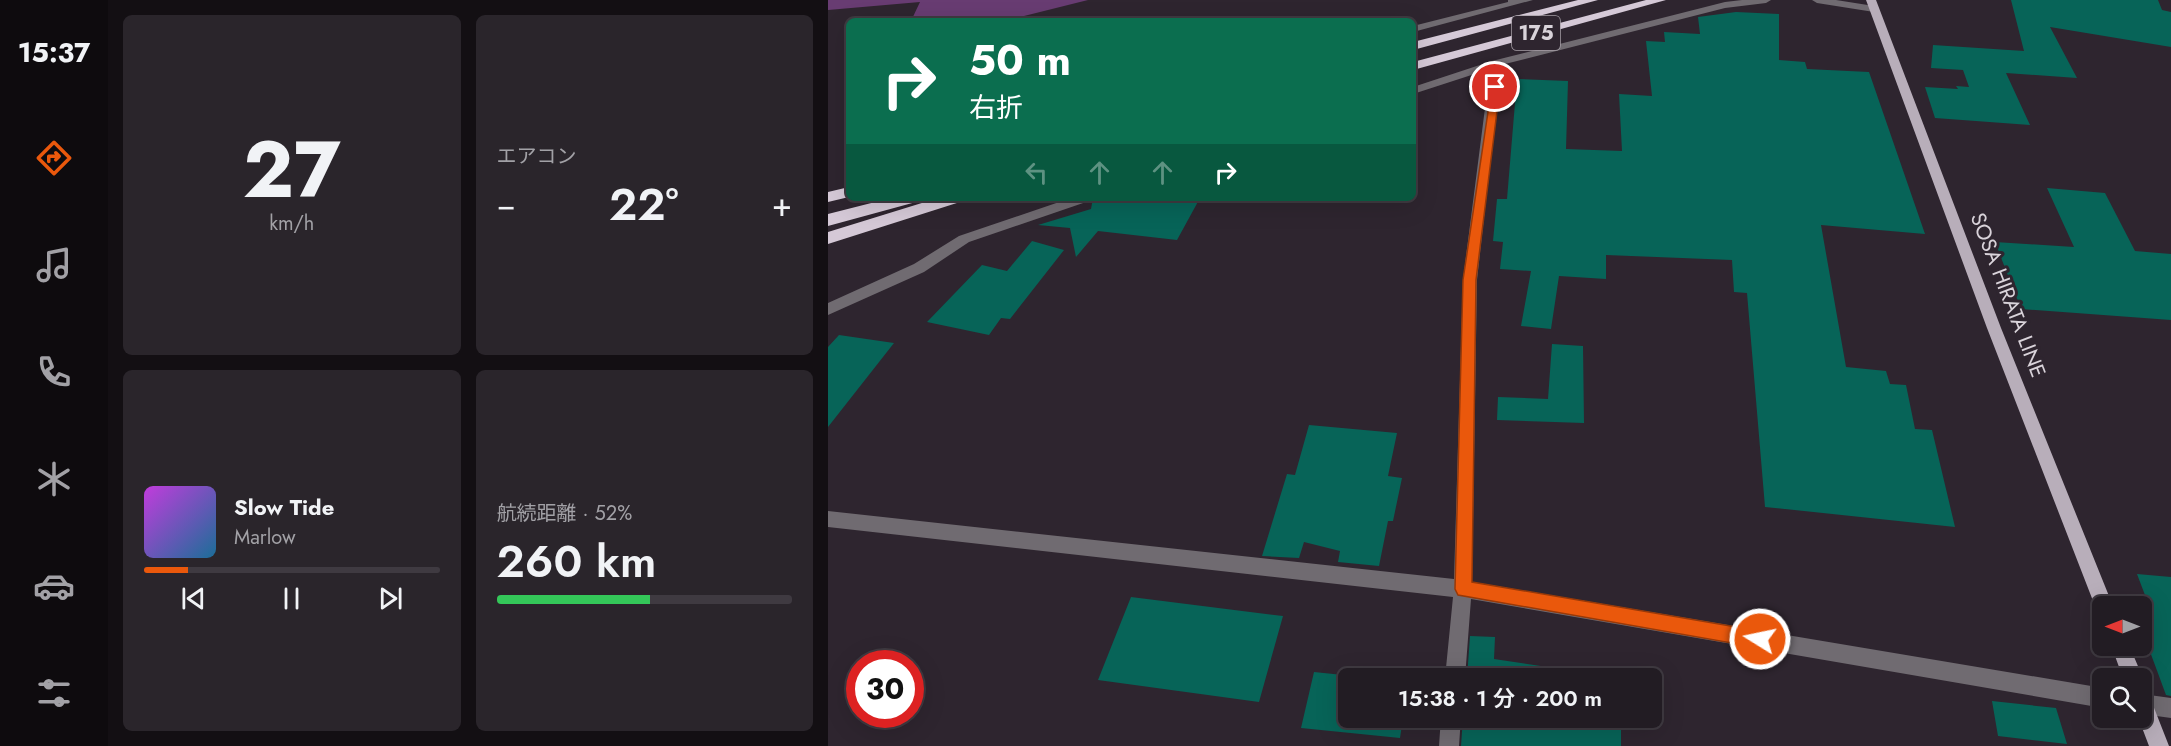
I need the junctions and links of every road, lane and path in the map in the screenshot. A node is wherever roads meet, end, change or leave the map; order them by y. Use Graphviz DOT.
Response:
graph roads {
  1 [pos="1528,0"];
  2 [pos="1592,0"];
  3 [pos="1660,0"];
  4 [pos="1766,0"];
  5 [pos="1817,0"];
  6 [pos="1513,2"];
  7 [pos="1872,5"];
  8 [pos="1416,28"];
  9 [pos="1416,45"];
  10 [pos="1496,63"];
  11 [pos="1416,65"];
  12 [pos="1416,90"];
  13 [pos="846,193"];
  14 [pos="828,197"];
  15 [pos="900,201"];
  16 [pos="946,201"];
  17 [pos="1076,201"];
  18 [pos="828,220"];
  19 [pos="828,237"];
  20 [pos="828,309"];
  21 [pos="828,519"];
  22 [pos="1464,589"];
  23 [pos="2100,596"];
  24 [pos="1456,668"];
  25 [pos="2092,696"];
  26 [pos="2152,705"];
  27 [pos="2171,708"];
  28 [pos="1450,728"];
  29 [pos="2152,728"];
  30 [pos="1449,746"];
  31 [pos="2159,746"];
  1 -- 6 [label="street"];
  2 -- 9 [label="highway, 175"];
  3 -- 11 [label="highway, 175"];
  4 -- 10 [label="street"];
  5 -- 7 [label="street"];
  6 -- 8 [label="street"];
  7 -- 23 [label="main road, SOSA HIRATA LINE"];
  10 -- 12 [label="street"];
  10 -- 22 [label="street"];
  13 -- 14 [label="highway"];
  15 -- 18 [label="highway"];
  16 -- 19 [label="highway"];
  17 -- 20 [label="street"];
  21 -- 22 [label="street"];
  22 -- 24 [label="street"];
  22 -- 25 [label="street"];
  26 -- 27 [label="street"];
  28 -- 30 [label="street"];
  29 -- 31 [label="main road"];
}
